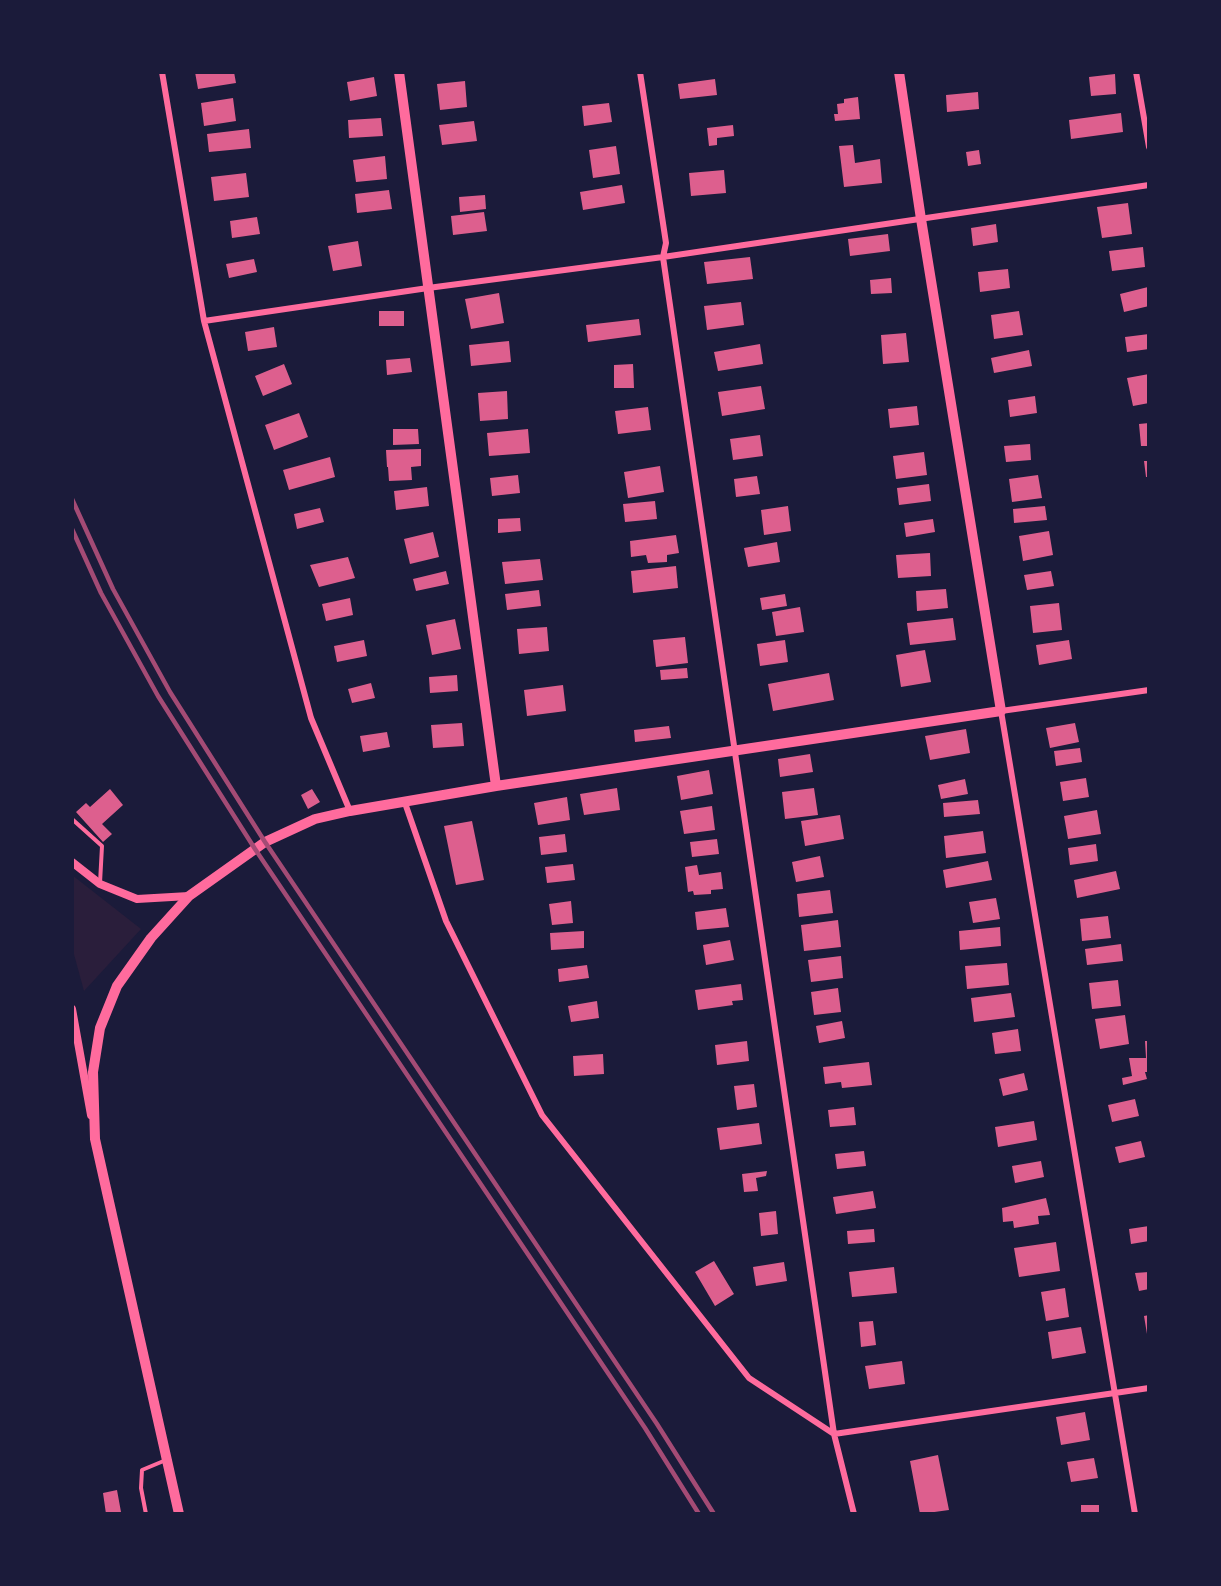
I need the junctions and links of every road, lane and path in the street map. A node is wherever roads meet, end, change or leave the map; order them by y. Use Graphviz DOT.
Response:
graph roads {
  1 [pos="162,72"];
  2 [pos="399,72"];
  3 [pos="640,72"];
  4 [pos="899,72"];
  5 [pos="1136,72"];
  6 [pos="1149,147"];
  7 [pos="1149,184"];
  8 [pos="921,219"];
  9 [pos="663,257"];
  10 [pos="428,288"];
  11 [pos="204,321"];
  12 [pos="1149,690"];
  13 [pos="1001,711"];
  14 [pos="736,751"];
  15 [pos="496,786"];
  16 [pos="405,803"];
  17 [pos="350,811"];
  18 [pos="72,819"];
  19 [pos="72,862"];
  20 [pos="100,884"];
  21 [pos="189,896"];
  22 [pos="72,1009"];
  23 [pos="95,1139"];
  24 [pos="1149,1388"];
  25 [pos="1116,1393"];
  26 [pos="834,1434"];
  27 [pos="167,1460"];
  28 [pos="146,1514"];
  29 [pos="179,1514"];
  30 [pos="854,1514"];
  31 [pos="1135,1514"];
  1 -- 11 [label="street"];
  2 -- 10 [label="main road"];
  3 -- 9 [label="street"];
  4 -- 8 [label="main road"];
  5 -- 6 [label="street"];
  7 -- 8 [label="street"];
  8 -- 9 [label="street"];
  8 -- 13 [label="main road"];
  9 -- 10 [label="street"];
  9 -- 14 [label="street"];
  10 -- 11 [label="street"];
  10 -- 15 [label="main road"];
  11 -- 17 [label="street"];
  12 -- 13 [label="street"];
  13 -- 14 [label="main road"];
  13 -- 25 [label="street"];
  14 -- 15 [label="main road"];
  14 -- 26 [label="street"];
  15 -- 16 [label="main road"];
  16 -- 17 [label="main road"];
  16 -- 26 [label="street"];
  17 -- 21 [label="main road"];
  18 -- 20 [label="lane"];
  19 -- 20 [label="street"];
  20 -- 21 [label="street"];
  21 -- 23 [label="main road"];
  22 -- 23 [label="street"];
  23 -- 27 [label="main road"];
  24 -- 25 [label="street"];
  25 -- 26 [label="street"];
  25 -- 31 [label="street"];
  26 -- 30 [label="street"];
  27 -- 28 [label="lane"];
  27 -- 29 [label="main road"];
}
